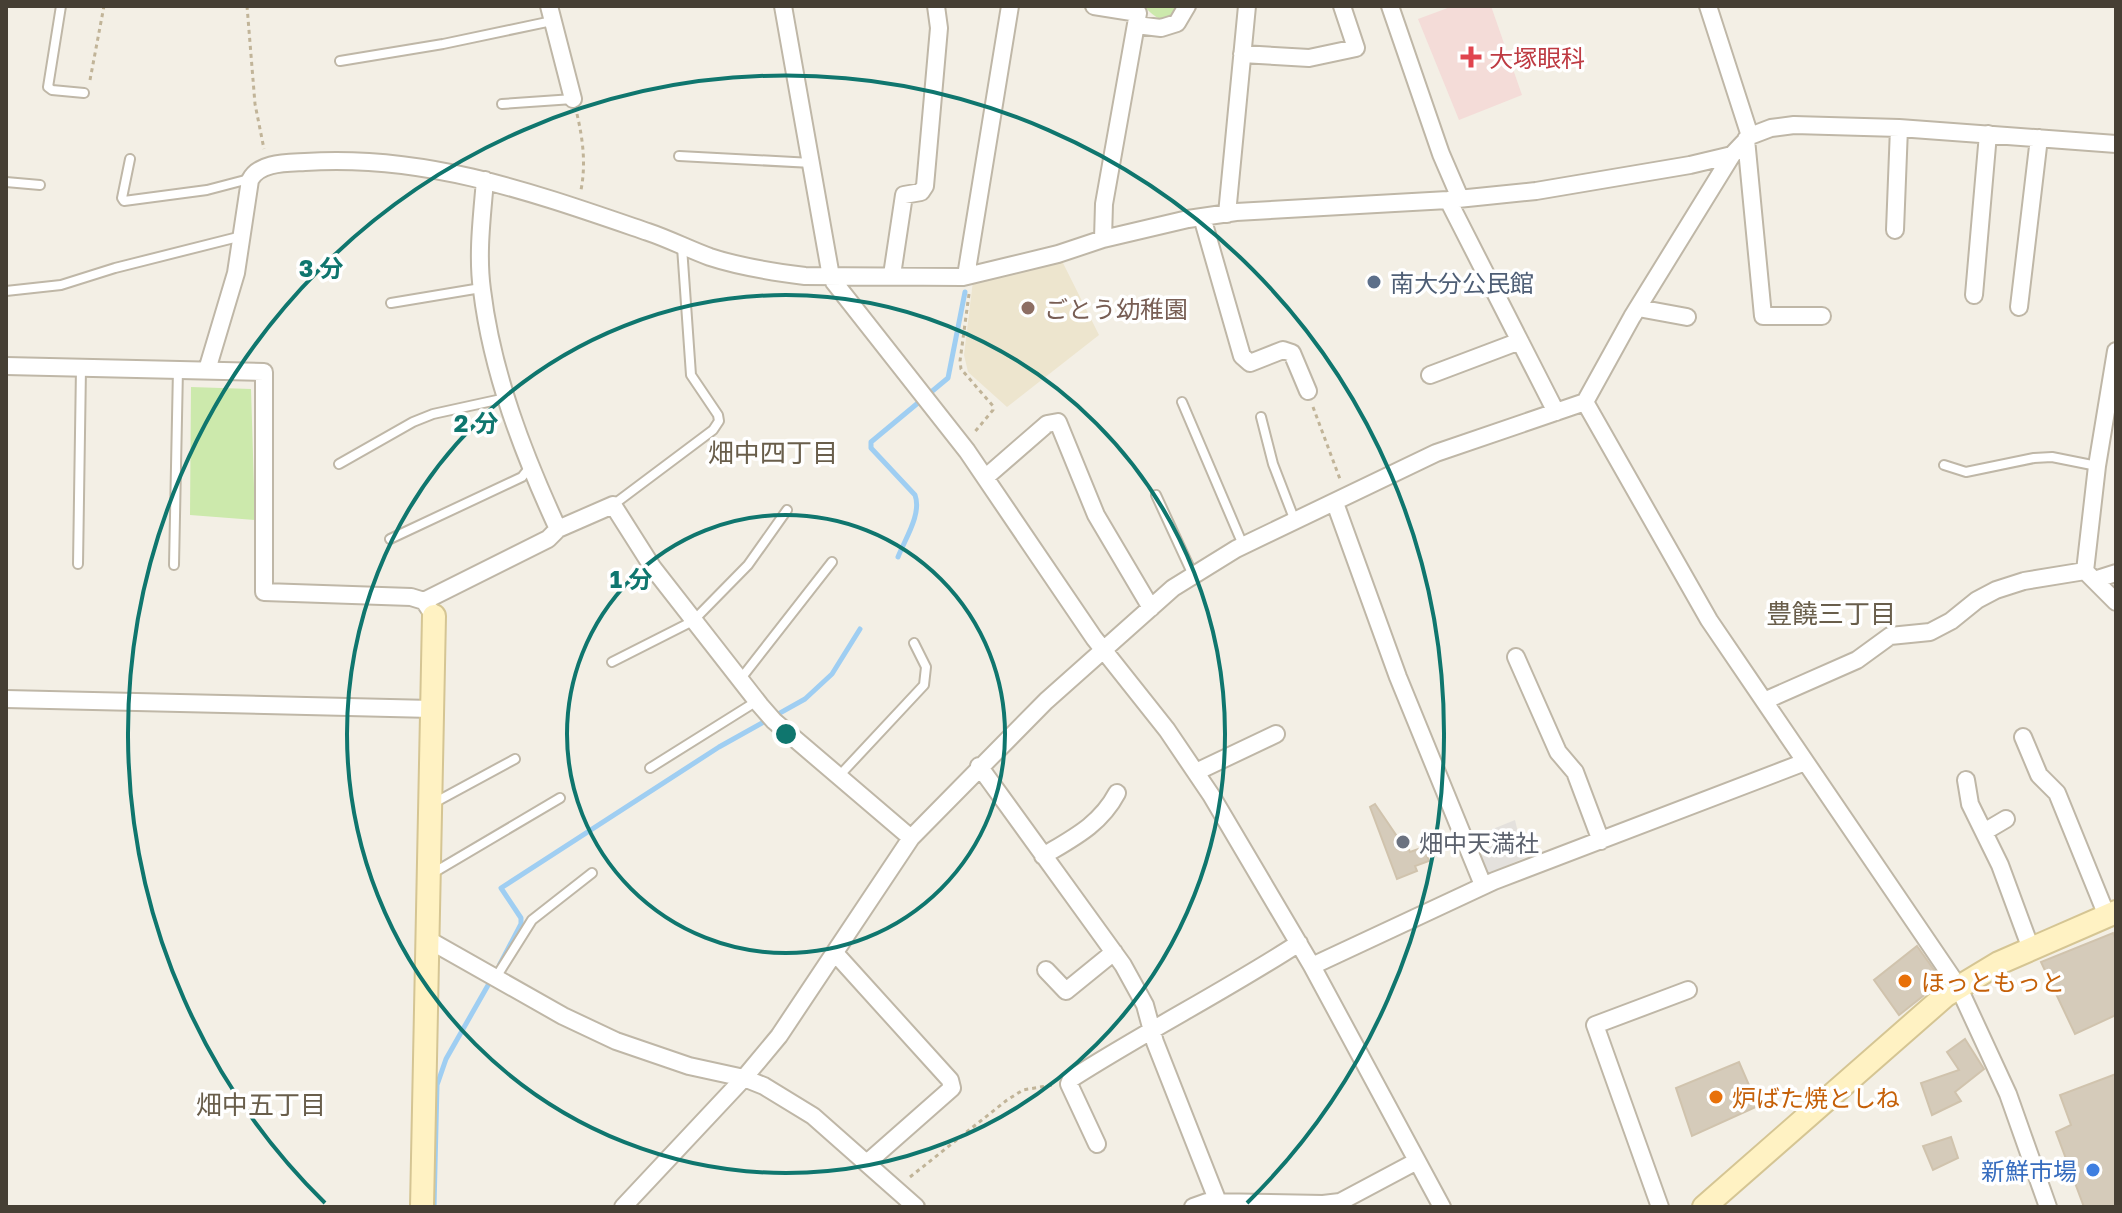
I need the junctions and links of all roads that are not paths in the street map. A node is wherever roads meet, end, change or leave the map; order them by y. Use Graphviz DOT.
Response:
graph roads {
  1 [pos="61,6"];
  2 [pos="783,6"];
  3 [pos="936,6"];
  4 [pos="1010,6"];
  5 [pos="1094,6"];
  6 [pos="1187,6"];
  7 [pos="1247,6"];
  8 [pos="1342,6"];
  9 [pos="1390,6"];
  10 [pos="1708,6"];
  11 [pos="551,13"];
  12 [pos="1136,25"];
  13 [pos="1242,54"];
  14 [pos="340,61"];
  15 [pos="84,93"];
  16 [pos="573,99"];
  17 [pos="502,104"];
  18 [pos="1899,128"];
  19 [pos="1988,134"];
  20 [pos="1748,138"];
  21 [pos="2039,138"];
  22 [pos="2116,144"];
  23 [pos="1732,155"];
  24 [pos="679,156"];
  25 [pos="130,159"];
  26 [pos="812,163"];
  27 [pos="251,178"];
  28 [pos="485,180"];
  29 [pos="6,182"];
  30 [pos="40,185"];
  31 [pos="1454,199"];
  32 [pos="1227,214"];
  33 [pos="1202,217"];
  34 [pos="1895,230"];
  35 [pos="243,236"];
  36 [pos="1103,239"];
  37 [pos="682,246"];
  38 [pos="892,275"];
  39 [pos="969,275"];
  40 [pos="832,276"];
  41 [pos="482,288"];
  42 [pos="6,291"];
  43 [pos="1974,295"];
  44 [pos="391,303"];
  45 [pos="2019,307"];
  46 [pos="1638,308"];
  47 [pos="1822,316"];
  48 [pos="1687,317"];
  49 [pos="1520,341"];
  50 [pos="2116,351"];
  51 [pos="6,366"];
  52 [pos="81,367"];
  53 [pos="178,369"];
  54 [pos="207,370"];
  55 [pos="1430,375"];
  56 [pos="1308,391"];
  57 [pos="507,397"];
  58 [pos="1182,402"];
  59 [pos="1585,402"];
  60 [pos="1556,412"];
  61 [pos="1261,417"];
  62 [pos="339,464"];
  63 [pos="1944,465"];
  64 [pos="2097,466"];
  65 [pos="530,467"];
  66 [pos="986,477"];
  67 [pos="1156,495"];
  68 [pos="1341,500"];
  69 [pos="613,505"];
  70 [pos="787,510"];
  71 [pos="1295,522"];
  72 [pos="558,529"];
  73 [pos="390,539"];
  74 [pos="1243,545"];
  75 [pos="832,562"];
  76 [pos="78,564"];
  77 [pos="174,565"];
  78 [pos="2116,573"];
  79 [pos="1193,575"];
  80 [pos="2090,576"];
  81 [pos="2116,602"];
  82 [pos="1151,608"];
  83 [pos="429,609"];
  84 [pos="693,621"];
  85 [pos="914,643"];
  86 [pos="1105,651"];
  87 [pos="1516,657"];
  88 [pos="612,662"];
  89 [pos="739,681"];
  90 [pos="6,699"];
  91 [pos="757,701"];
  92 [pos="1764,701"];
  93 [pos="432,709"];
  94 [pos="1276,734"];
  95 [pos="2023,737"];
  96 [pos="515,759"];
  97 [pos="1805,762"];
  98 [pos="979,766"];
  99 [pos="650,768"];
  100 [pos="1196,772"];
  101 [pos="839,777"];
  102 [pos="1966,780"];
  103 [pos="1117,793"];
  104 [pos="560,798"];
  105 [pos="430,805"];
  106 [pos="2006,819"];
  107 [pos="1984,832"];
  108 [pos="911,838"];
  109 [pos="1601,841"];
  110 [pos="1043,856"];
  111 [pos="592,873"];
  112 [pos="428,876"];
  113 [pos="1483,885"];
  114 [pos="2111,914"];
  115 [pos="427,939"];
  116 [pos="1299,943"];
  117 [pos="2031,949"];
  118 [pos="1114,952"];
  119 [pos="835,953"];
  120 [pos="1312,966"];
  121 [pos="1046,970"];
  122 [pos="495,979"];
  123 [pos="1958,986"];
  124 [pos="1688,990"];
  125 [pos="1153,1029"];
  126 [pos="744,1078"];
  127 [pos="1097,1144"];
  128 [pos="1417,1161"];
  129 [pos="868,1162"];
  130 [pos="1218,1202"];
  131 [pos="422,1207"];
  132 [pos="623,1207"];
  133 [pos="916,1207"];
  134 [pos="1193,1207"];
  135 [pos="1442,1207"];
  136 [pos="1660,1207"];
  137 [pos="1704,1207"];
  138 [pos="2048,1207"];
  1 -- 15 [label="lane"];
  2 -- 26 [label="street"];
  3 -- 38 [label="street"];
  4 -- 39 [label="street"];
  5 -- 12 [label="street"];
  6 -- 12 [label="street"];
  7 -- 13 [label="street"];
  8 -- 13 [label="street"];
  9 -- 31 [label="street"];
  10 -- 20 [label="street"];
  11 -- 14 [label="lane"];
  11 -- 16 [label="street"];
  12 -- 36 [label="street"];
  13 -- 32 [label="street"];
  16 -- 17 [label="lane"];
  18 -- 19 [label="street"];
  18 -- 20 [label="street"];
  18 -- 34 [label="street"];
  19 -- 21 [label="street"];
  19 -- 43 [label="street"];
  20 -- 23 [label="street"];
  20 -- 47 [label="street"];
  21 -- 22 [label="street"];
  21 -- 45 [label="street"];
  23 -- 31 [label="street"];
  23 -- 46 [label="street"];
  24 -- 26 [label="lane"];
  25 -- 27 [label="lane"];
  26 -- 40 [label="street"];
  27 -- 28 [label="street"];
  27 -- 35 [label="street"];
  28 -- 37 [label="street"];
  28 -- 41 [label="street"];
  29 -- 30 [label="lane"];
  31 -- 32 [label="street"];
  31 -- 49 [label="street"];
  32 -- 33 [label="street"];
  33 -- 36 [label="street"];
  33 -- 56 [label="street"];
  35 -- 42 [label="lane"];
  35 -- 54 [label="street"];
  36 -- 39 [label="street"];
  37 -- 40 [label="street"];
  37 -- 69 [label="lane"];
  38 -- 39 [label="street"];
  38 -- 40 [label="street"];
  40 -- 66 [label="street"];
  41 -- 44 [label="lane"];
  41 -- 57 [label="street"];
  46 -- 48 [label="street"];
  46 -- 59 [label="street"];
  49 -- 55 [label="street"];
  49 -- 60 [label="street"];
  50 -- 64 [label="street"];
  51 -- 52 [label="street"];
  52 -- 53 [label="street"];
  52 -- 76 [label="lane"];
  53 -- 54 [label="street"];
  53 -- 77 [label="lane"];
  54 -- 83 [label="street"];
  57 -- 62 [label="lane"];
  57 -- 65 [label="street"];
  58 -- 74 [label="lane"];
  59 -- 60 [label="street"];
  59 -- 92 [label="street"];
  60 -- 68 [label="street"];
  61 -- 71 [label="lane"];
  63 -- 64 [label="lane"];
  64 -- 80 [label="street"];
  65 -- 72 [label="street"];
  65 -- 73 [label="lane"];
  66 -- 82 [label="street"];
  66 -- 86 [label="street"];
  67 -- 79 [label="lane"];
  68 -- 71 [label="street"];
  68 -- 113 [label="street"];
  69 -- 72 [label="street"];
  69 -- 84 [label="street"];
  70 -- 84 [label="lane"];
  71 -- 74 [label="street"];
  72 -- 83 [label="street"];
  74 -- 79 [label="street"];
  75 -- 89 [label="lane"];
  78 -- 80 [label="street"];
  79 -- 82 [label="street"];
  80 -- 81 [label="street"];
  80 -- 92 [label="street"];
  82 -- 86 [label="street"];
  83 -- 93 [label="street"];
  84 -- 88 [label="lane"];
  84 -- 89 [label="street"];
  85 -- 101 [label="lane"];
  86 -- 98 [label="street"];
  86 -- 100 [label="street"];
  87 -- 109 [label="street"];
  89 -- 91 [label="street"];
  90 -- 93 [label="street"];
  91 -- 99 [label="lane"];
  91 -- 101 [label="street"];
  92 -- 97 [label="street"];
  93 -- 105 [label="street"];
  94 -- 100 [label="street"];
  95 -- 114 [label="street"];
  96 -- 105 [label="lane"];
  97 -- 109 [label="street"];
  97 -- 123 [label="street"];
  98 -- 108 [label="street"];
  98 -- 110 [label="street"];
  100 -- 116 [label="street"];
  101 -- 108 [label="street"];
  102 -- 107 [label="street"];
  103 -- 110 [label="street"];
  104 -- 112 [label="lane"];
  105 -- 112 [label="street"];
  106 -- 107 [label="street"];
  107 -- 117 [label="street"];
  108 -- 119 [label="street"];
  109 -- 113 [label="street"];
  110 -- 118 [label="street"];
  111 -- 122 [label="lane"];
  112 -- 115 [label="street"];
  113 -- 120 [label="street"];
  114 -- 117 [label="street"];
  115 -- 122 [label="street"];
  115 -- 131 [label="street"];
  116 -- 120 [label="street"];
  116 -- 125 [label="street"];
  117 -- 123 [label="street"];
  118 -- 121 [label="street"];
  118 -- 125 [label="street"];
  119 -- 126 [label="street"];
  119 -- 129 [label="street"];
  120 -- 128 [label="street"];
  122 -- 126 [label="street"];
  123 -- 137 [label="street"];
  123 -- 138 [label="street"];
  124 -- 136 [label="street"];
  125 -- 127 [label="street"];
  125 -- 130 [label="street"];
  126 -- 129 [label="street"];
  126 -- 132 [label="street"];
  128 -- 130 [label="street"];
  128 -- 135 [label="street"];
  129 -- 133 [label="street"];
  130 -- 134 [label="street"];
}
